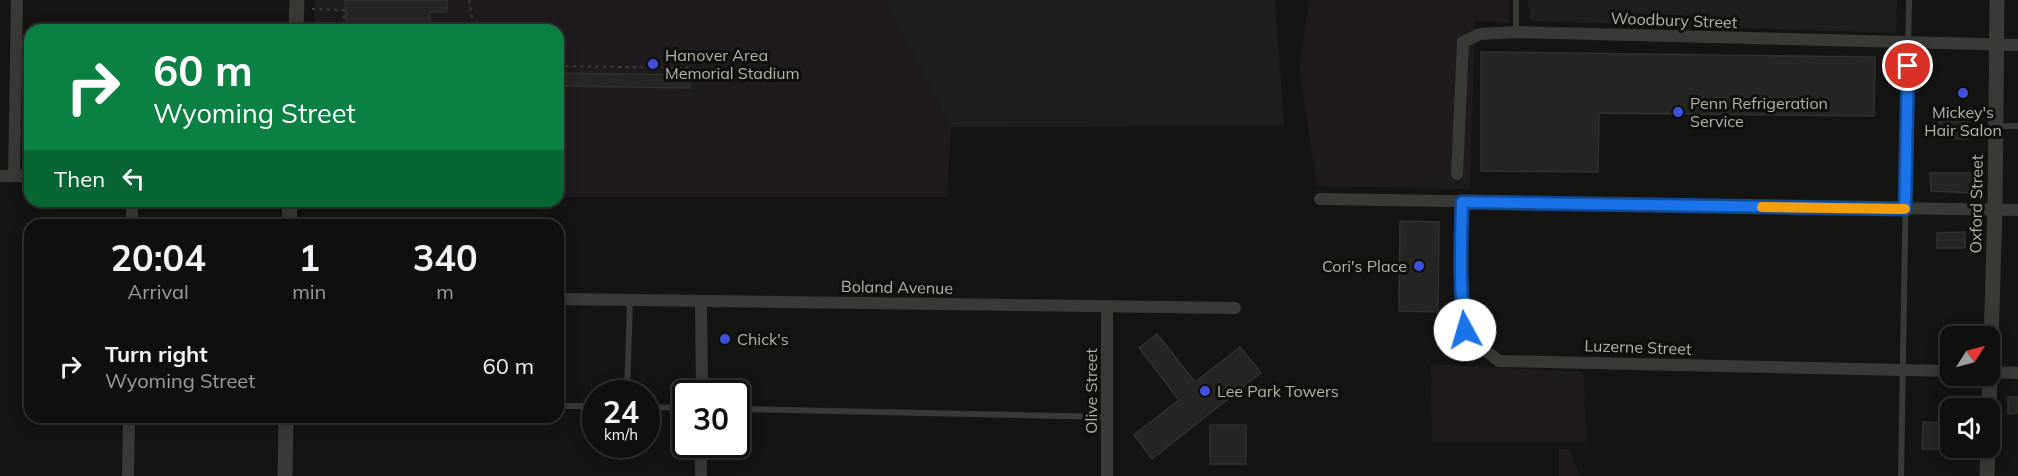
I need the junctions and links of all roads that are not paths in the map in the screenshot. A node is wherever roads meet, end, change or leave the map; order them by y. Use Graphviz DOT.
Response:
graph roads {
  1 [pos="17,0"];
  2 [pos="297,0"];
  3 [pos="1516,0"];
  4 [pos="1909,0"];
  5 [pos="1997,0"];
  6 [pos="296,24"];
  7 [pos="1516,32"];
  8 [pos="1908,43"];
  9 [pos="1997,45"];
  10 [pos="2018,45"];
  11 [pos="1996,126"];
  12 [pos="2018,126"];
  13 [pos="1457,174"];
  14 [pos="0,176"];
  15 [pos="14,176"];
  16 [pos="24,176"];
  17 [pos="1320,199"];
  18 [pos="1462,202"];
  19 [pos="1905,209"];
  20 [pos="1995,209"];
  21 [pos="2018,210"];
  22 [pos="564,299"];
  23 [pos="630,300"];
  24 [pos="701,301"];
  25 [pos="1107,306"];
  26 [pos="1235,308"];
  27 [pos="1991,326"];
  28 [pos="1903,370"];
  29 [pos="1940,372"];
  30 [pos="2000,372"];
  31 [pos="2018,373"];
  32 [pos="627,380"];
  33 [pos="702,380"];
  34 [pos="564,406"];
  35 [pos="582,406"];
  36 [pos="750,409"];
  37 [pos="1107,417"];
  38 [pos="129,423"];
  39 [pos="286,423"];
  40 [pos="701,458"];
  41 [pos="1988,458"];
  42 [pos="128,476"];
  43 [pos="285,476"];
  44 [pos="700,476"];
  45 [pos="1107,476"];
  46 [pos="1901,476"];
  47 [pos="1987,476"];
  1 -- 15 [label="street"];
  2 -- 6 [label="street"];
  3 -- 7 [label="lane"];
  4 -- 8 [label="lane"];
  5 -- 9 [label="street, Oxford Street"];
  7 -- 8 [label="street, Woodbury Street"];
  7 -- 13 [label="street, Woodbury Street"];
  8 -- 9 [label="street, Woodbury Street"];
  8 -- 19 [label="lane"];
  9 -- 10 [label="street, Woodbury Street"];
  9 -- 11 [label="street, Oxford Street"];
  11 -- 12 [label="lane"];
  11 -- 20 [label="street, Oxford Street"];
  14 -- 15 [label="street"];
  15 -- 16 [label="street"];
  17 -- 18 [label="street"];
  18 -- 19 [label="street"];
  18 -- 28 [label="street, Luzerne Street"];
  19 -- 20 [label="street"];
  19 -- 28 [label="lane"];
  20 -- 21 [label="street"];
  20 -- 27 [label="street, Oxford Street"];
  22 -- 23 [label="street, Boland Avenue"];
  23 -- 24 [label="street, Boland Avenue"];
  23 -- 32 [label="lane"];
  24 -- 25 [label="street, Boland Avenue"];
  24 -- 33 [label="street"];
  25 -- 26 [label="street, Boland Avenue"];
  25 -- 37 [label="street, Olive Street"];
  28 -- 29 [label="street, Luzerne Street"];
  28 -- 46 [label="lane"];
  30 -- 31 [label="street"];
  34 -- 35 [label="lane"];
  36 -- 37 [label="lane"];
  37 -- 45 [label="street, Olive Street"];
  38 -- 42 [label="street"];
  39 -- 43 [label="street"];
  40 -- 44 [label="street"];
  41 -- 47 [label="street"];
}
